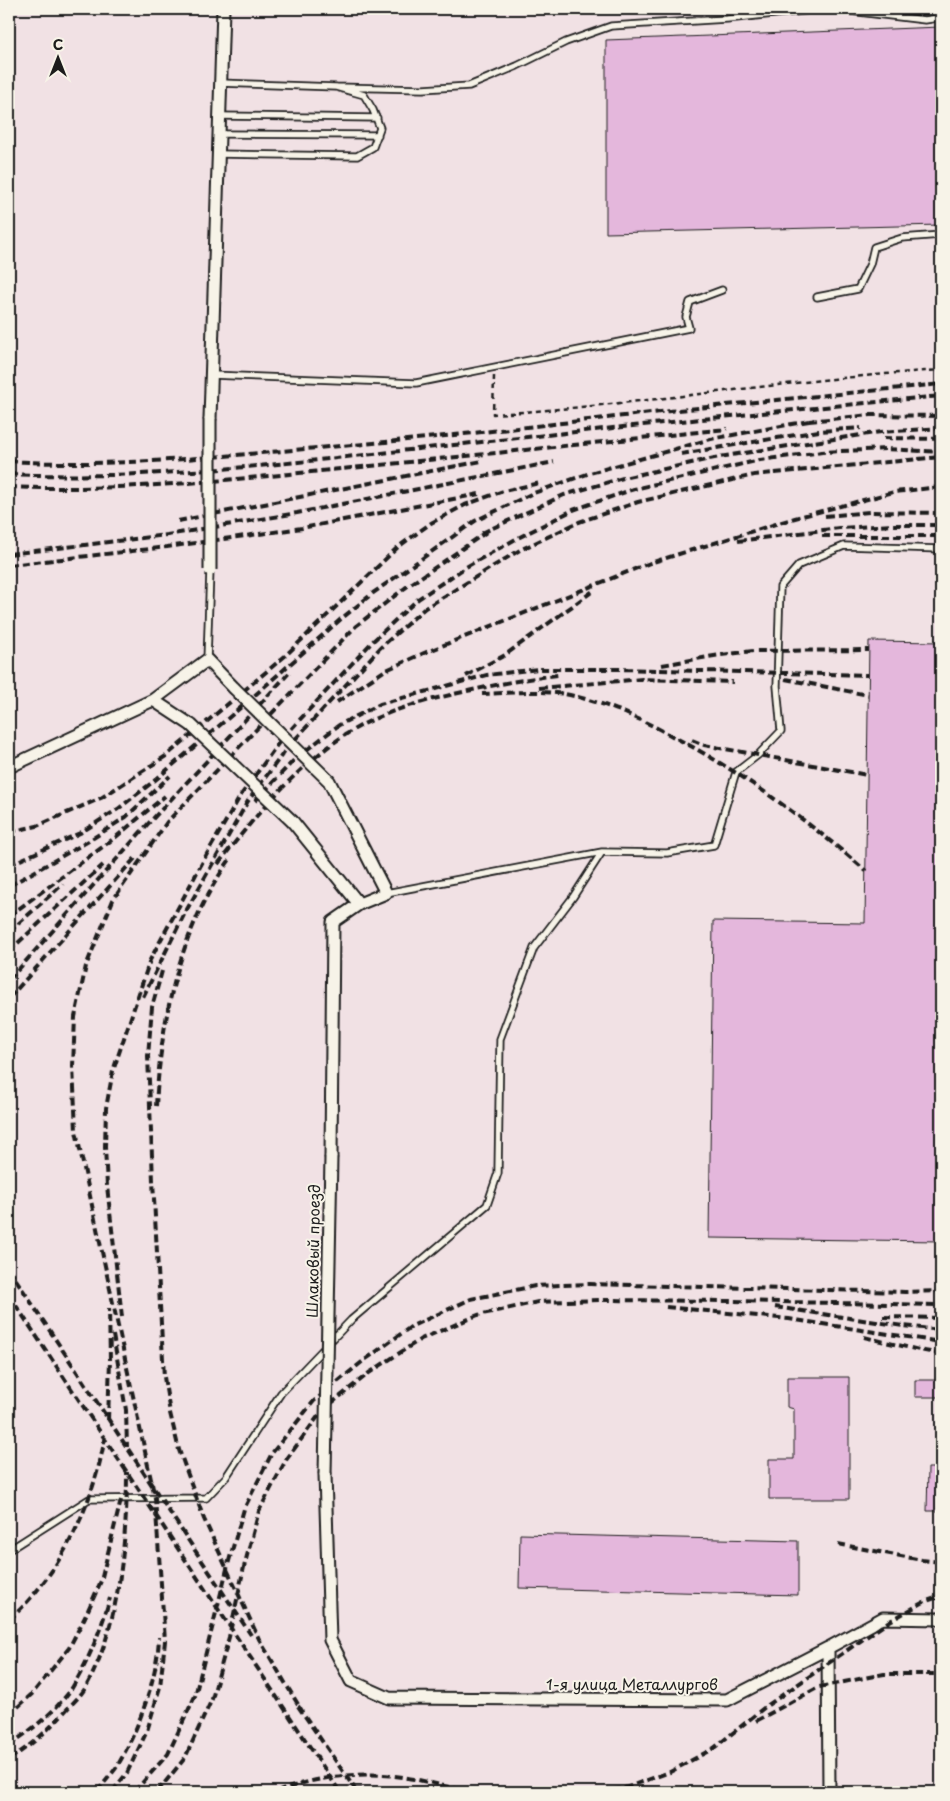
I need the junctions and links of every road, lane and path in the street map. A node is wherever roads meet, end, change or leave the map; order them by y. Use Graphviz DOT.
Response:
graph roads {
  1 [pos="223,9"];
  2 [pos="822,9"];
  3 [pos="833,9"];
  4 [pos="941,21"];
  5 [pos="220,83"];
  6 [pos="336,87"];
  7 [pos="219,116"];
  8 [pos="377,118"];
  9 [pos="219,134"];
  10 [pos="378,135"];
  11 [pos="218,154"];
  12 [pos="941,235"];
  13 [pos="722,290"];
  14 [pos="817,297"];
  15 [pos="494,367"];
  16 [pos="941,370"];
  17 [pos="211,375"];
  18 [pos="941,548"];
  19 [pos="210,570"];
  20 [pos="207,660"];
  21 [pos="153,700"];
  22 [pos="9,767"];
  23 [pos="602,852"];
  24 [pos="386,893"];
  25 [pos="359,904"];
  26 [pos="9,1550"];
  27 [pos="941,1619"];
  28 [pos="330,1640"];
  29 [pos="828,1648"];
  30 [pos="829,1792"];
  1 -- 5 [label="street"];
  2 -- 6 [label="lane"];
  3 -- 4 [label="lane"];
  5 -- 6 [label="lane"];
  5 -- 7 [label="street"];
  6 -- 8 [label="lane"];
  7 -- 8 [label="lane"];
  7 -- 9 [label="street"];
  8 -- 10 [label="lane"];
  9 -- 10 [label="lane"];
  9 -- 11 [label="street"];
  10 -- 11 [label="lane"];
  11 -- 17 [label="street"];
  12 -- 14 [label="lane"];
  13 -- 15 [label="lane"];
  15 -- 16 [label="path"];
  15 -- 17 [label="lane"];
  17 -- 19 [label="street, bridge"];
  18 -- 23 [label="lane"];
  19 -- 20 [label="lane"];
  20 -- 21 [label="street"];
  20 -- 24 [label="street, bridge"];
  21 -- 22 [label="street"];
  21 -- 25 [label="street, bridge"];
  23 -- 24 [label="lane"];
  23 -- 26 [label="lane"];
  24 -- 25 [label="street, Шлаковый проезд"];
  25 -- 28 [label="street, Шлаковый проезд, bridge"];
  27 -- 29 [label="street, 1-я улица Металлургов"];
  28 -- 29 [label="street, 1-я улица Металлургов"];
  29 -- 30 [label="street"];
}
